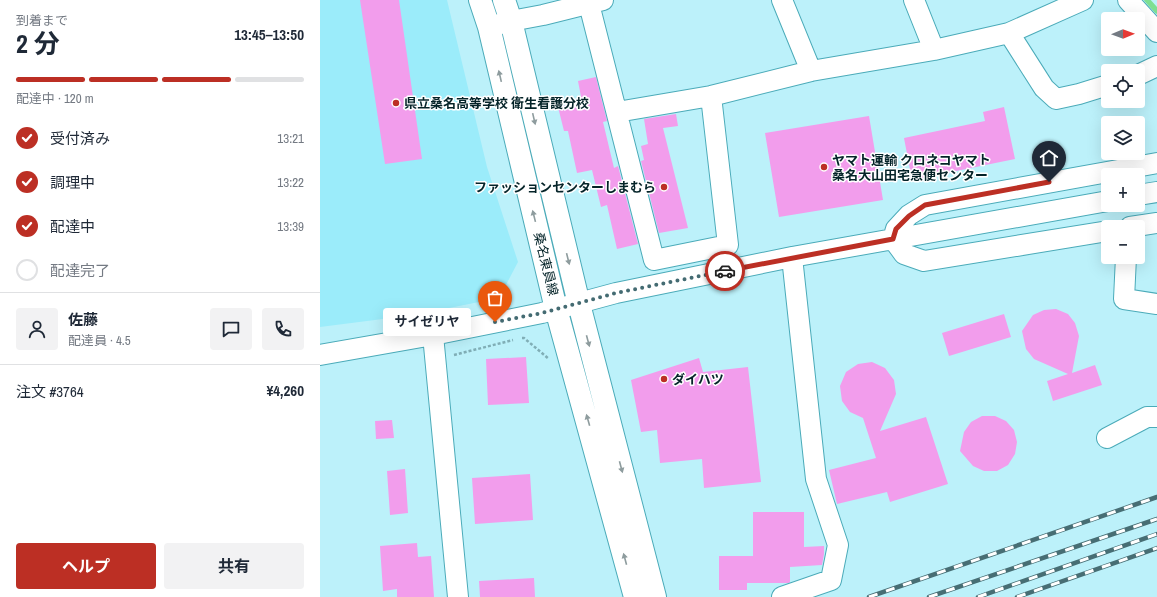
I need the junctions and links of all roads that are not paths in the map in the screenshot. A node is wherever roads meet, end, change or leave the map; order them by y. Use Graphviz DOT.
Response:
graph roads {
  1 [pos="480,0"];
  2 [pos="504,0"];
  3 [pos="782,0"];
  4 [pos="914,0"];
  5 [pos="1083,0"];
  6 [pos="1128,0"];
  7 [pos="594,1"];
  8 [pos="511,21"];
  9 [pos="489,27"];
  10 [pos="1157,32"];
  11 [pos="1009,33"];
  12 [pos="934,50"];
  13 [pos="1157,66"];
  14 [pos="811,72"];
  15 [pos="1145,72"];
  16 [pos="1101,87"];
  17 [pos="710,96"];
  18 [pos="617,112"];
  19 [pos="1157,163"];
  20 [pos="1157,192"];
  21 [pos="1145,194"];
  22 [pos="1101,202"];
  23 [pos="1157,222"];
  24 [pos="1145,224"];
  25 [pos="1101,232"];
  26 [pos="893,239"];
  27 [pos="792,257"];
  28 [pos="1126,264"];
  29 [pos="579,304"];
  30 [pos="1157,304"];
  31 [pos="556,309"];
  32 [pos="433,335"];
  33 [pos="320,355"];
  34 [pos="1157,417"];
  35 [pos="1107,438"];
  36 [pos="458,597"];
  37 [pos="635,597"];
  38 [pos="655,597"];
  39 [pos="782,597"];
  1 -- 9 [label="main road, 桑名東員線"];
  2 -- 8 [label="main road, 桑名東員線"];
  3 -- 14 [label="street"];
  4 -- 12 [label="street"];
  5 -- 11 [label="street"];
  6 -- 10 [label="street"];
  7 -- 8 [label="street"];
  7 -- 18 [label="street"];
  8 -- 9 [label="street"];
  8 -- 29 [label="main road, 桑名東員線, one-way"];
  31 -- 9 [label="main road, 桑名東員線, one-way"];
  11 -- 12 [label="street"];
  11 -- 16 [label="street"];
  12 -- 14 [label="street"];
  13 -- 15 [label="street"];
  14 -- 17 [label="street"];
  17 -- 18 [label="street"];
  17 -- 18 [label="street"];
  19 -- 26 [label="street"];
  20 -- 21 [label="street"];
  22 -- 26 [label="street"];
  23 -- 24 [label="street"];
  25 -- 26 [label="street"];
  26 -- 27 [label="street"];
  27 -- 29 [label="street"];
  27 -- 39 [label="street"];
  28 -- 30 [label="street"];
  29 -- 31 [label="street"];
  29 -- 38 [label="main road, 桑名東員線, one-way"];
  31 -- 32 [label="street"];
  37 -- 31 [label="main road, 桑名東員線, one-way"];
  32 -- 33 [label="street"];
  32 -- 36 [label="street"];
  34 -- 35 [label="street"];
}
